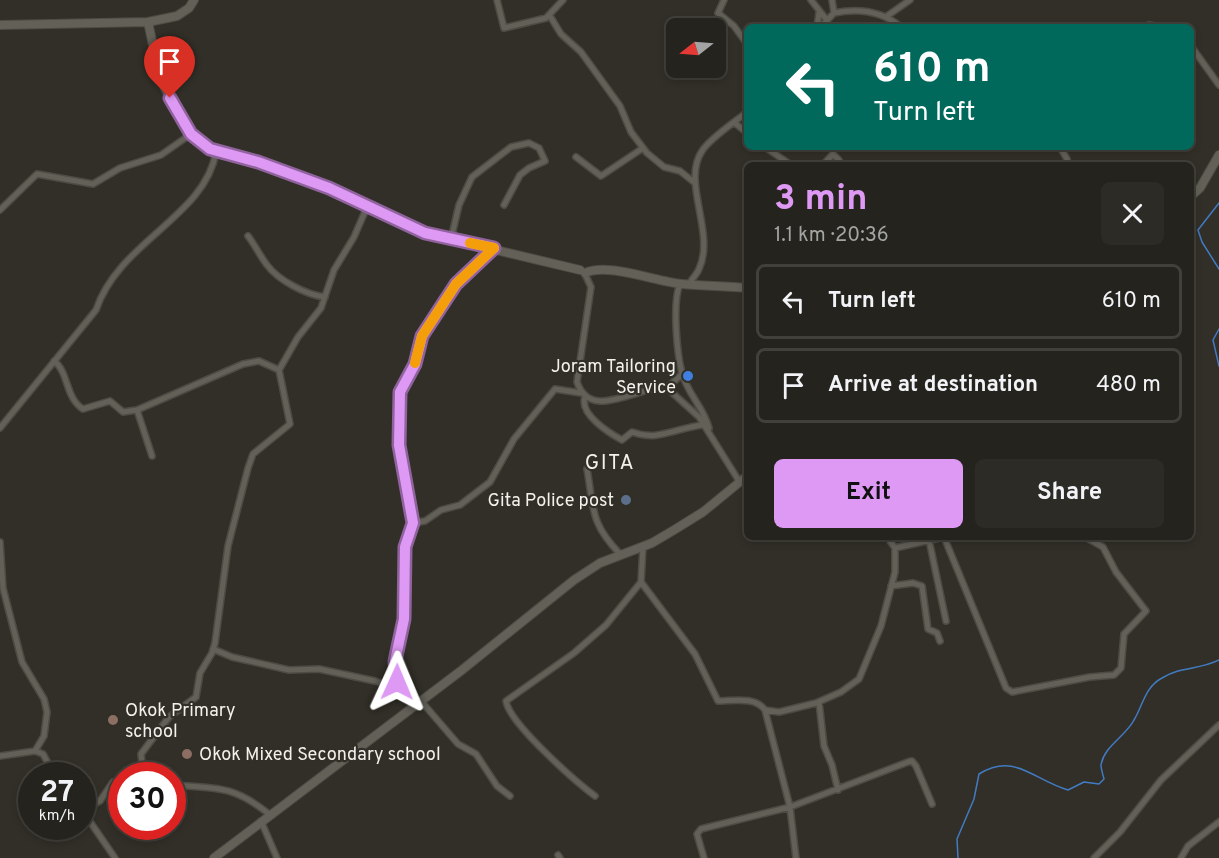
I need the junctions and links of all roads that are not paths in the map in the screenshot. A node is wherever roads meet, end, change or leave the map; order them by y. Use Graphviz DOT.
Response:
graph roads {
  1 [pos="194,0"];
  2 [pos="498,0"];
  3 [pos="563,0"];
  4 [pos="724,0"];
  5 [pos="811,0"];
  6 [pos="832,0"];
  7 [pos="910,0"];
  8 [pos="819,13"];
  9 [pos="834,13"];
  10 [pos="550,16"];
  11 [pos="887,16"];
  12 [pos="826,20"];
  13 [pos="148,22"];
  14 [pos="819,24"];
  15 [pos="822,24"];
  16 [pos="897,24"];
  17 [pos="0,25"];
  18 [pos="744,40"];
  19 [pos="1194,50"];
  20 [pos="1219,85"];
  21 [pos="744,115"];
  22 [pos="735,123"];
  23 [pos="744,130"];
  24 [pos="191,134"];
  25 [pos="643,148"];
  26 [pos="769,150"];
  27 [pos="216,152"];
  28 [pos="1219,155"];
  29 [pos="576,157"];
  30 [pos="839,160"];
  31 [pos="786,162"];
  32 [pos="825,162"];
  33 [pos="695,183"];
  34 [pos="1194,193"];
  35 [pos="504,205"];
  36 [pos="367,207"];
  37 [pos="0,210"];
  38 [pos="248,236"];
  39 [pos="451,239"];
  40 [pos="494,248"];
  41 [pos="583,272"];
  42 [pos="684,284"];
  43 [pos="744,288"];
  44 [pos="325,297"];
  45 [pos="54,361"];
  46 [pos="279,370"];
  47 [pos="682,374"];
  48 [pos="667,388"];
  49 [pos="583,395"];
  50 [pos="137,410"];
  51 [pos="704,425"];
  52 [pos="0,428"];
  53 [pos="710,433"];
  54 [pos="152,456"];
  55 [pos="587,470"];
  56 [pos="743,478"];
  57 [pos="413,523"];
  58 [pos="889,540"];
  59 [pos="929,540"];
  60 [pos="945,540"];
  61 [pos="1090,540"];
  62 [pos="0,542"];
  63 [pos="643,547"];
  64 [pos="895,548"];
  65 [pos="620,554"];
  66 [pos="641,582"];
  67 [pos="891,586"];
  68 [pos="946,621"];
  69 [pos="940,641"];
  70 [pos="213,649"];
  71 [pos="402,690"];
  72 [pos="819,702"];
  73 [pos="418,703"];
  74 [pos="765,710"];
  75 [pos="1219,725"];
  76 [pos="36,751"];
  77 [pos="0,756"];
  78 [pos="47,762"];
  79 [pos="142,762"];
  80 [pos="186,785"];
  81 [pos="108,790"];
  82 [pos="838,790"];
  83 [pos="510,796"];
  84 [pos="595,796"];
  85 [pos="96,803"];
  86 [pos="932,804"];
  87 [pos="790,807"];
  88 [pos="269,814"];
  89 [pos="261,821"];
  90 [pos="1219,822"];
  91 [pos="96,830"];
  92 [pos="115,858"];
  93 [pos="214,858"];
  94 [pos="277,858"];
  95 [pos="704,858"];
  96 [pos="796,858"];
  97 [pos="1094,858"];
  98 [pos="1181,858"];
  1 -- 13 [label="street"];
  2 -- 10 [label="street"];
  3 -- 10 [label="street"];
  4 -- 18 [label="street"];
  5 -- 8 [label="street"];
  6 -- 9 [label="street"];
  7 -- 11 [label="street"];
  8 -- 12 [label="street"];
  8 -- 14 [label="street"];
  9 -- 11 [label="street"];
  9 -- 12 [label="street"];
  10 -- 25 [label="street"];
  11 -- 16 [label="street"];
  12 -- 15 [label="street"];
  13 -- 17 [label="street"];
  13 -- 24 [label="street"];
  19 -- 20 [label="street"];
  21 -- 22 [label="street"];
  22 -- 23 [label="street"];
  22 -- 33 [label="street"];
  24 -- 27 [label="street"];
  24 -- 37 [label="street"];
  25 -- 29 [label="street"];
  25 -- 33 [label="street"];
  26 -- 31 [label="street"];
  27 -- 36 [label="street"];
  27 -- 45 [label="street"];
  28 -- 34 [label="street"];
  30 -- 32 [label="street"];
  33 -- 42 [label="street"];
  35 -- 39 [label="street"];
  36 -- 39 [label="street"];
  36 -- 44 [label="street"];
  38 -- 44 [label="street"];
  39 -- 40 [label="street"];
  40 -- 41 [label="street"];
  40 -- 57 [label="street"];
  41 -- 42 [label="street"];
  41 -- 49 [label="street"];
  42 -- 43 [label="street"];
  42 -- 47 [label="street"];
  44 -- 46 [label="street"];
  45 -- 50 [label="street"];
  45 -- 52 [label="street"];
  46 -- 50 [label="street"];
  46 -- 70 [label="street"];
  47 -- 48 [label="street"];
  47 -- 53 [label="street"];
  48 -- 49 [label="street"];
  48 -- 51 [label="street"];
  49 -- 51 [label="street"];
  49 -- 57 [label="street"];
  50 -- 54 [label="street"];
  51 -- 53 [label="street"];
  53 -- 56 [label="street"];
  55 -- 65 [label="street"];
  56 -- 63 [label="street"];
  57 -- 71 [label="street"];
  58 -- 64 [label="street"];
  59 -- 64 [label="street"];
  59 -- 68 [label="street"];
  60 -- 61 [label="street"];
  62 -- 76 [label="street"];
  63 -- 65 [label="street"];
  63 -- 66 [label="street"];
  64 -- 67 [label="street"];
  65 -- 73 [label="street"];
  66 -- 74 [label="street"];
  66 -- 84 [label="street"];
  67 -- 69 [label="street"];
  67 -- 72 [label="street"];
  70 -- 71 [label="street"];
  70 -- 79 [label="street"];
  71 -- 73 [label="street"];
  72 -- 74 [label="street"];
  72 -- 82 [label="street"];
  73 -- 83 [label="street"];
  73 -- 88 [label="street"];
  74 -- 87 [label="street"];
  75 -- 97 [label="street"];
  76 -- 77 [label="street"];
  76 -- 78 [label="street"];
  80 -- 88 [label="street"];
  81 -- 85 [label="street"];
  82 -- 86 [label="street"];
  82 -- 87 [label="street"];
  87 -- 95 [label="street"];
  87 -- 96 [label="street"];
  88 -- 89 [label="street"];
  89 -- 93 [label="street"];
  89 -- 94 [label="street"];
  90 -- 98 [label="street"];
  91 -- 92 [label="street"];
}
